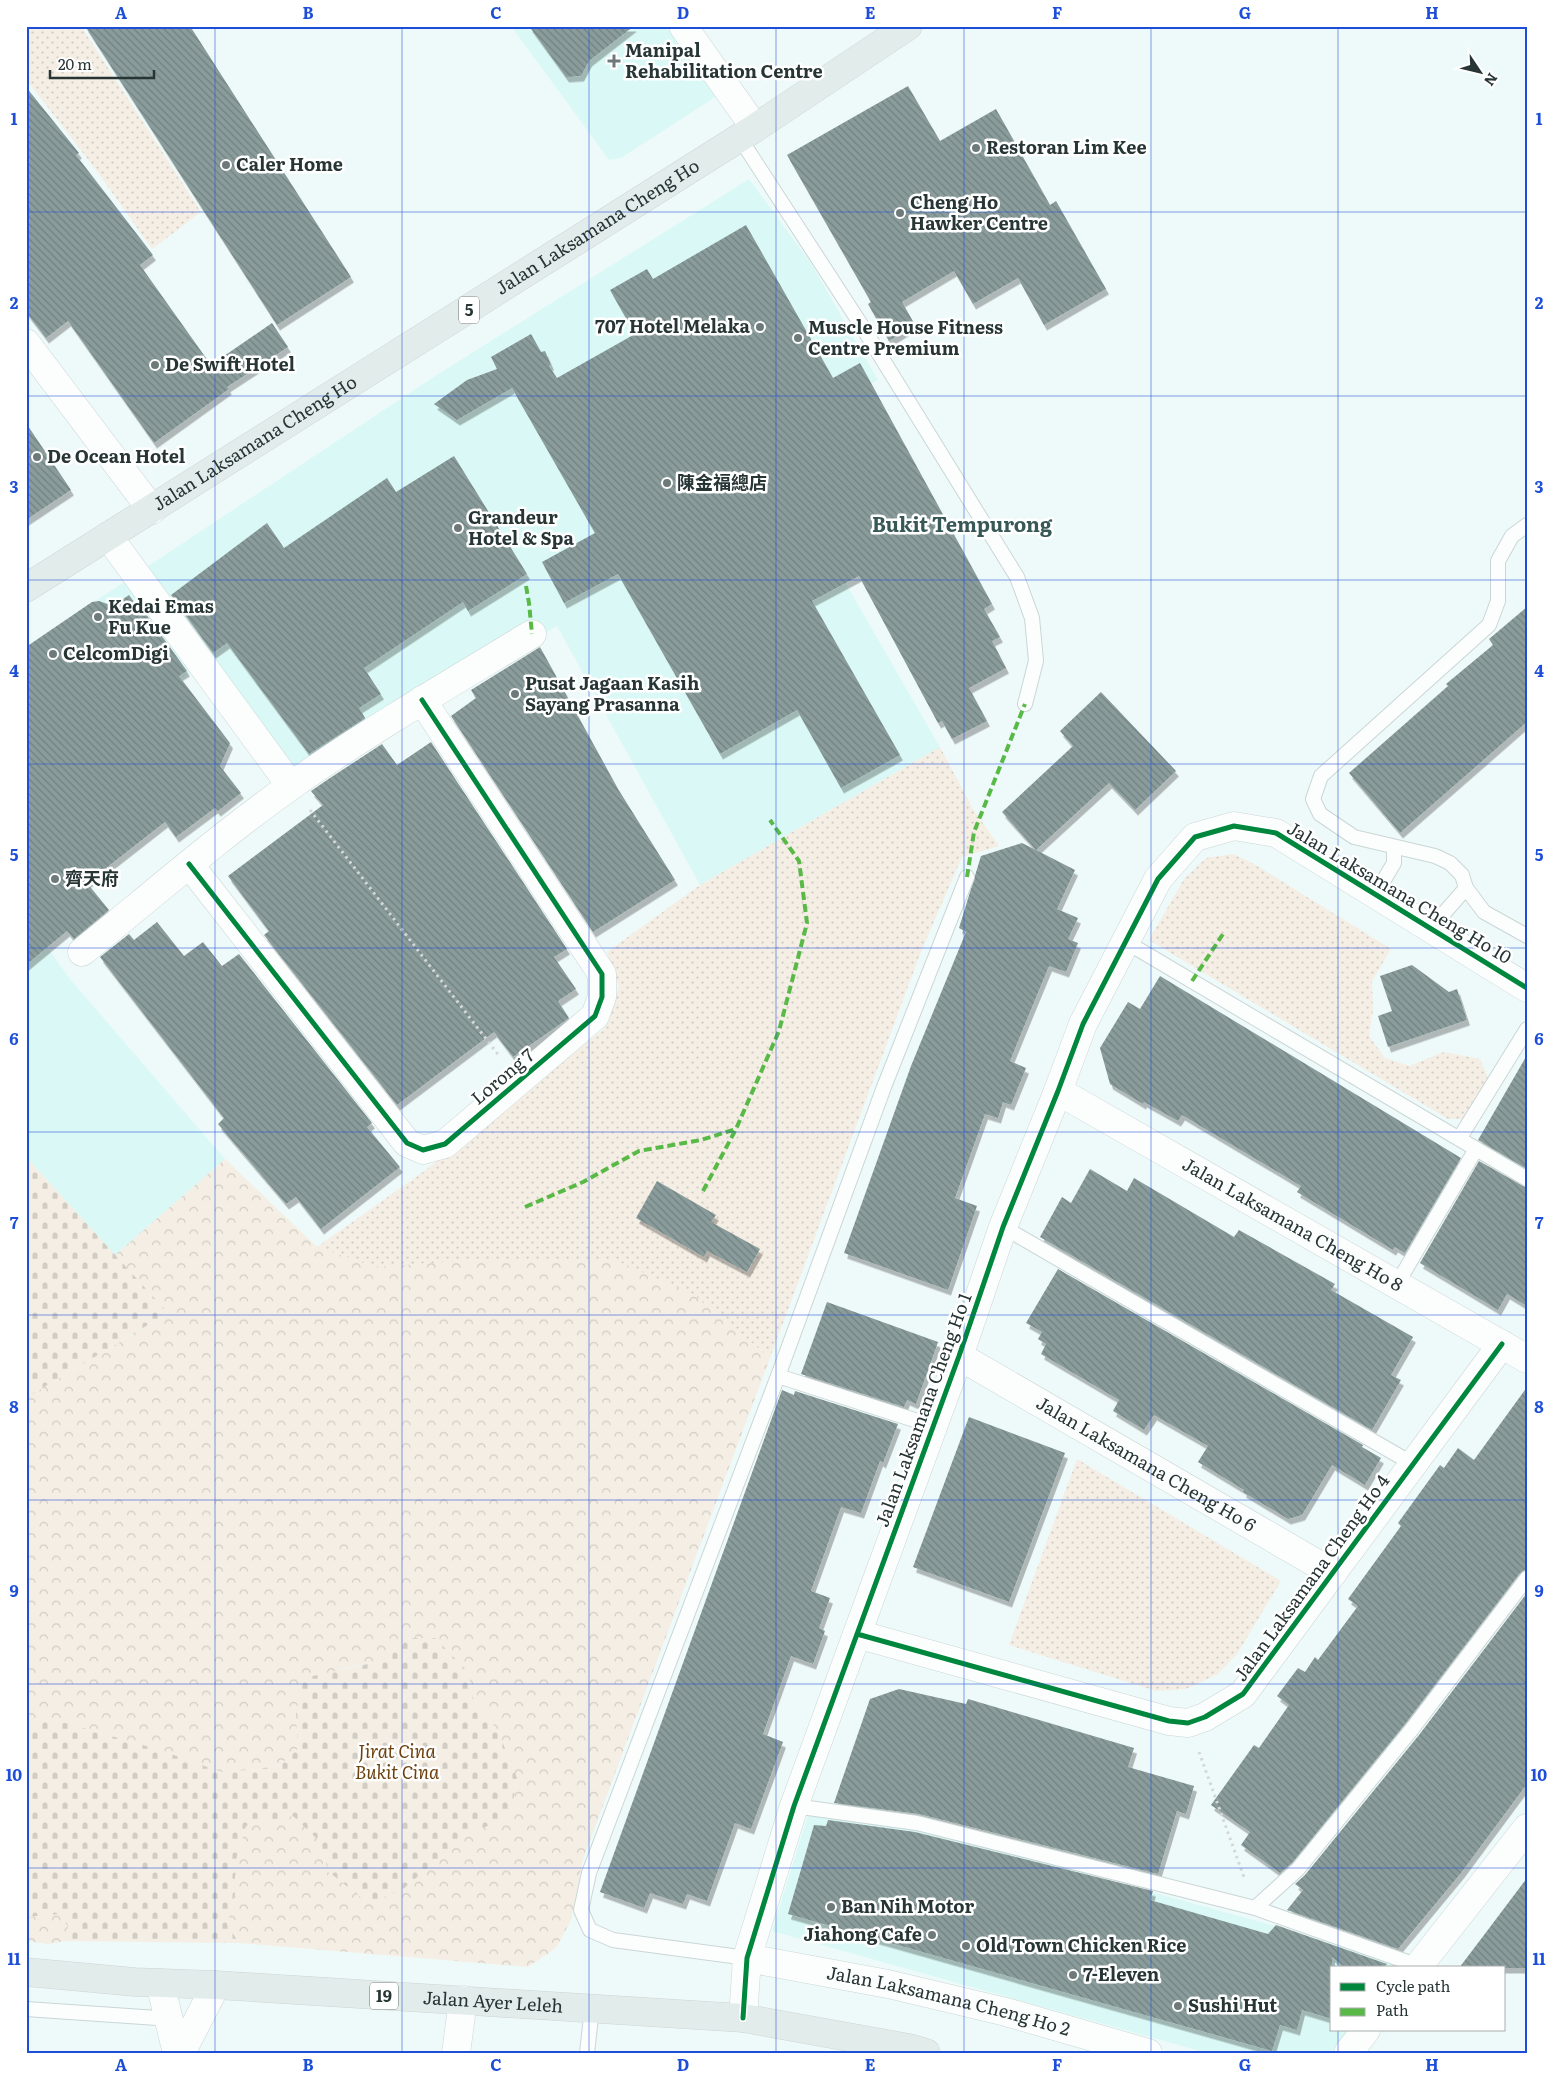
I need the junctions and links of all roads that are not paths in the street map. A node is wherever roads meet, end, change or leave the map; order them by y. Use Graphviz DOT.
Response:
graph roads {
  1 [pos="683,26"];
  2 [pos="892,31"];
  3 [pos="747,132"];
  4 [pos="26,343"];
  5 [pos="152,510"];
  6 [pos="1527,525"];
  7 [pos="108,536"];
  8 [pos="26,588"];
  9 [pos="532,634"];
  10 [pos="422,700"];
  11 [pos="1026,704"];
  12 [pos="292,786"];
  13 [pos="1195,836"];
  14 [pos="1394,846"];
  15 [pos="188,864"];
  16 [pos="966,877"];
  17 [pos="1466,888"];
  18 [pos="1376,895"];
  19 [pos="1434,931"];
  20 [pos="1527,936"];
  21 [pos="1126,942"];
  22 [pos="82,952"];
  23 [pos="1527,988"];
  24 [pos="1527,1029"];
  25 [pos="1058,1091"];
  26 [pos="1459,1139"];
  27 [pos="1476,1149"];
  28 [pos="1527,1179"];
  29 [pos="1003,1227"];
  30 [pos="1397,1284"];
  31 [pos="1502,1344"];
  32 [pos="959,1356"];
  33 [pos="1527,1358"];
  34 [pos="778,1376"];
  35 [pos="933,1426"];
  36 [pos="1413,1464"];
  37 [pos="1333,1573"];
  38 [pos="1527,1578"];
  39 [pos="857,1634"];
  40 [pos="794,1806"];
  41 [pos="1527,1828"];
  42 [pos="1255,1908"];
  43 [pos="747,1958"];
  44 [pos="1415,1966"];
  45 [pos="1419,1966"];
  46 [pos="26,1972"];
  47 [pos="160,1983"];
  48 [pos="216,1985"];
  49 [pos="463,2000"];
  50 [pos="592,2008"];
  51 [pos="26,2009"];
  52 [pos="743,2018"];
  53 [pos="168,2019"];
  54 [pos="198,2021"];
  55 [pos="1364,2032"];
  56 [pos="177,2053"];
  57 [pos="182,2053"];
  58 [pos="456,2053"];
  59 [pos="587,2053"];
  60 [pos="926,2053"];
  61 [pos="1148,2053"];
  62 [pos="1348,2053"];
  1 -- 3 [label="street"];
  2 -- 3 [label="main road, Jalan Laksamana Cheng Ho / 5"];
  3 -- 5 [label="main road, Jalan Laksamana Cheng Ho / 5"];
  3 -- 11 [label="lane"];
  4 -- 5 [label="street"];
  5 -- 7 [label="main road, Jalan Laksamana Cheng Ho / 5"];
  6 -- 14 [label="lane"];
  7 -- 8 [label="main road, Jalan Laksamana Cheng Ho / 5"];
  7 -- 12 [label="street"];
  9 -- 10 [label="street"];
  10 -- 12 [label="street"];
  10 -- 15 [label="street, Lorong 7"];
  12 -- 15 [label="street"];
  13 -- 18 [label="street, Jalan Laksamana Cheng Ho 10"];
  13 -- 21 [label="street, Jalan Laksamana Cheng Ho 1"];
  14 -- 17 [label="lane"];
  14 -- 18 [label="lane"];
  15 -- 22 [label="street"];
  16 -- 34 [label="lane"];
  17 -- 19 [label="lane"];
  17 -- 20 [label="lane"];
  18 -- 19 [label="street, Jalan Laksamana Cheng Ho 10"];
  19 -- 23 [label="street, Jalan Laksamana Cheng Ho 10"];
  21 -- 25 [label="street, Jalan Laksamana Cheng Ho 1"];
  21 -- 26 [label="lane"];
  24 -- 26 [label="lane"];
  25 -- 29 [label="street, Jalan Laksamana Cheng Ho 1"];
  25 -- 30 [label="street, Jalan Laksamana Cheng Ho 8"];
  26 -- 27 [label="lane"];
  27 -- 28 [label="lane"];
  27 -- 30 [label="lane"];
  29 -- 32 [label="street, Jalan Laksamana Cheng Ho 1"];
  29 -- 36 [label="lane"];
  30 -- 31 [label="street, Jalan Laksamana Cheng Ho 8"];
  31 -- 33 [label="street, Jalan Laksamana Cheng Ho 8"];
  31 -- 36 [label="street, Jalan Laksamana Cheng Ho 4"];
  32 -- 35 [label="street, Jalan Laksamana Cheng Ho 1"];
  32 -- 37 [label="street, Jalan Laksamana Cheng Ho 6"];
  34 -- 35 [label="lane"];
  34 -- 43 [label="lane"];
  35 -- 39 [label="street, Jalan Laksamana Cheng Ho 1"];
  36 -- 37 [label="street, Jalan Laksamana Cheng Ho 4"];
  37 -- 39 [label="street, Jalan Laksamana Cheng Ho 4"];
  38 -- 42 [label="lane"];
  39 -- 40 [label="street, Jalan Laksamana Cheng Ho 1"];
  40 -- 42 [label="lane"];
  40 -- 43 [label="street, Jalan Laksamana Cheng Ho 1"];
  41 -- 45 [label="street"];
  42 -- 44 [label="lane"];
  43 -- 52 [label="street, Jalan Laksamana Cheng Ho 1"];
  43 -- 61 [label="street, Jalan Laksamana Cheng Ho 2"];
  46 -- 47 [label="main road, Jalan Ayer Leleh / 19"];
  47 -- 48 [label="main road, Jalan Ayer Leleh / 19"];
  47 -- 53 [label="street"];
  48 -- 49 [label="main road, Jalan Ayer Leleh / 19"];
  48 -- 54 [label="street"];
  49 -- 50 [label="main road, Jalan Ayer Leleh / 19"];
  49 -- 58 [label="street"];
  50 -- 52 [label="main road, Jalan Ayer Leleh / 19"];
  50 -- 59 [label="lane"];
  51 -- 53 [label="lane"];
  52 -- 60 [label="main road, Jalan Ayer Leleh / 19"];
  53 -- 54 [label="lane"];
  53 -- 56 [label="street"];
  54 -- 57 [label="street"];
  55 -- 62 [label="street"];
}
